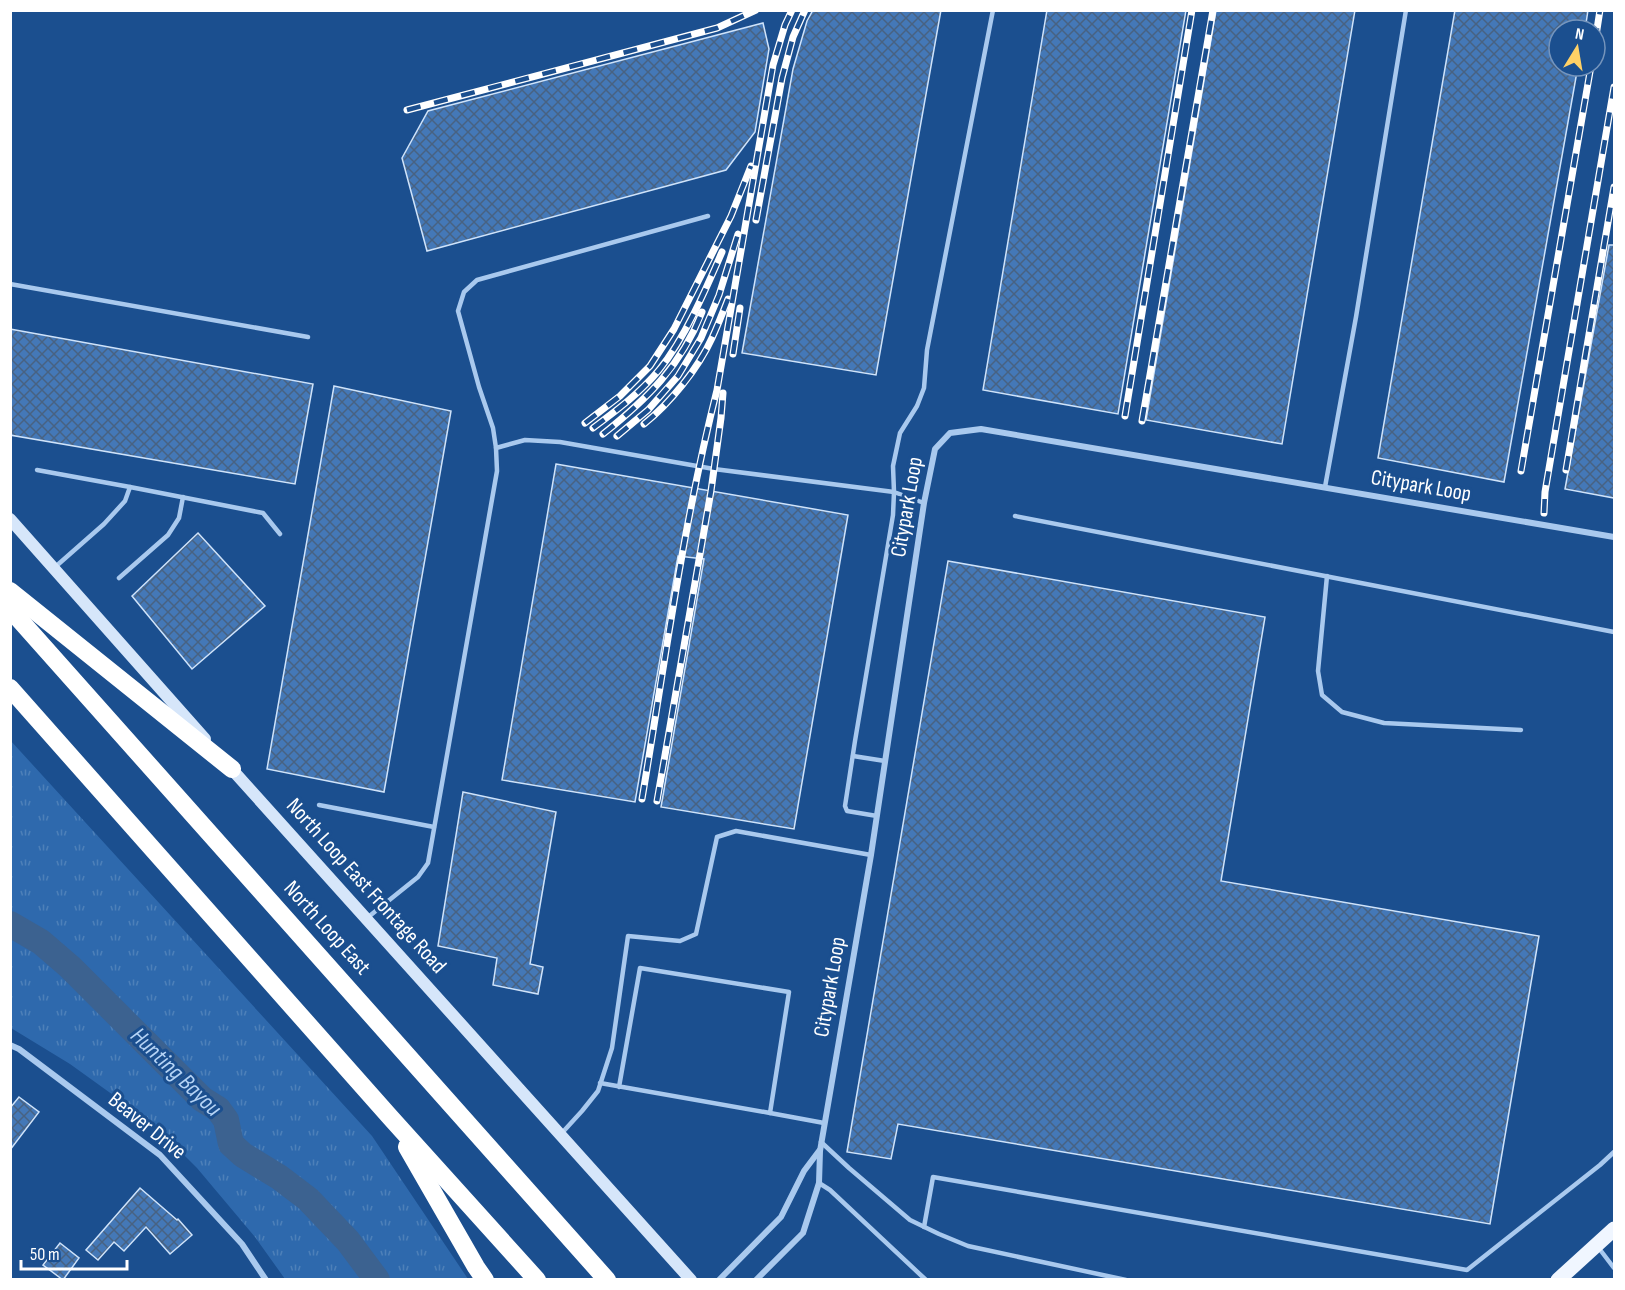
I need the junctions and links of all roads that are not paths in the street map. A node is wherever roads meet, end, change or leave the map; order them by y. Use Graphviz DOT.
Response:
graph roads {
  1 [pos="993,10"];
  2 [pos="1406,10"];
  3 [pos="708,216"];
  4 [pos="10,284"];
  5 [pos="308,337"];
  6 [pos="496,448"];
  7 [pos="37,470"];
  8 [pos="130,487"];
  9 [pos="1325,487"];
  10 [pos="894,492"];
  11 [pos="183,497"];
  12 [pos="924,503"];
  13 [pos="1016,516"];
  14 [pos="10,519"];
  15 [pos="280,534"];
  16 [pos="1614,537"];
  17 [pos="54,568"];
  18 [pos="1327,576"];
  19 [pos="119,578"];
  20 [pos="10,591"];
  21 [pos="10,609"];
  22 [pos="1614,632"];
  23 [pos="14,693"];
  24 [pos="1521,730"];
  25 [pos="853,756"];
  26 [pos="885,761"];
  27 [pos="232,769"];
  28 [pos="319,805"];
  29 [pos="877,816"];
  30 [pos="434,827"];
  31 [pos="871,855"];
  32 [pos="367,918"];
  33 [pos="10,1045"];
  34 [pos="600,1083"];
  35 [pos="619,1086"];
  36 [pos="770,1113"];
  37 [pos="390,1117"];
  38 [pos="824,1123"];
  39 [pos="561,1134"];
  40 [pos="821,1142"];
  41 [pos="819,1151"];
  42 [pos="1614,1152"];
  43 [pos="819,1184"];
  44 [pos="924,1227"];
  45 [pos="1614,1229"];
  46 [pos="1596,1245"];
  47 [pos="1614,1268"];
  48 [pos="266,1280"];
  49 [pos="484,1280"];
  50 [pos="537,1280"];
  51 [pos="607,1280"];
  52 [pos="691,1280"];
  53 [pos="719,1280"];
  54 [pos="756,1280"];
  55 [pos="926,1280"];
  56 [pos="1126,1280"];
  57 [pos="1558,1280"];
  1 -- 10 [label="lane"];
  2 -- 9 [label="lane"];
  3 -- 6 [label="lane"];
  4 -- 5 [label="lane"];
  6 -- 10 [label="lane"];
  6 -- 30 [label="lane"];
  7 -- 8 [label="lane"];
  8 -- 11 [label="lane"];
  8 -- 17 [label="lane"];
  9 -- 12 [label="street, Citypark Loop"];
  9 -- 16 [label="street, Citypark Loop"];
  10 -- 12 [label="lane"];
  10 -- 25 [label="lane"];
  11 -- 15 [label="lane"];
  11 -- 19 [label="lane"];
  12 -- 26 [label="street, Citypark Loop"];
  13 -- 18 [label="lane"];
  14 -- 17 [label="main road, North Loop East Frontage Road"];
  17 -- 27 [label="main road, North Loop East Frontage Road"];
  18 -- 22 [label="lane"];
  18 -- 24 [label="lane"];
  20 -- 27 [label="highway"];
  21 -- 51 [label="highway, North Loop East"];
  23 -- 37 [label="highway"];
  25 -- 26 [label="lane"];
  25 -- 29 [label="lane"];
  26 -- 29 [label="street, Citypark Loop"];
  27 -- 32 [label="main road, North Loop East Frontage Road"];
  28 -- 30 [label="lane"];
  29 -- 31 [label="street, Citypark Loop"];
  30 -- 32 [label="lane"];
  31 -- 34 [label="lane"];
  31 -- 38 [label="street, Citypark Loop"];
  32 -- 39 [label="main road, North Loop East Frontage Road"];
  33 -- 48 [label="street, Beaver Drive"];
  34 -- 35 [label="lane"];
  34 -- 39 [label="lane"];
  35 -- 36 [label="lane"];
  35 -- 36 [label="lane"];
  36 -- 38 [label="lane"];
  37 -- 49 [label="highway"];
  37 -- 50 [label="highway"];
  38 -- 40 [label="street, Citypark Loop"];
  39 -- 52 [label="main road, North Loop East Frontage Road"];
  40 -- 41 [label="street, Citypark Loop"];
  40 -- 44 [label="lane"];
  41 -- 43 [label="street, Citypark Loop"];
  41 -- 53 [label="street, Citypark Loop"];
  42 -- 44 [label="lane"];
  43 -- 54 [label="street, Citypark Loop"];
  43 -- 55 [label="lane"];
  44 -- 56 [label="lane"];
  45 -- 46 [label="main road"];
  46 -- 47 [label="lane"];
  46 -- 57 [label="main road"];
}
